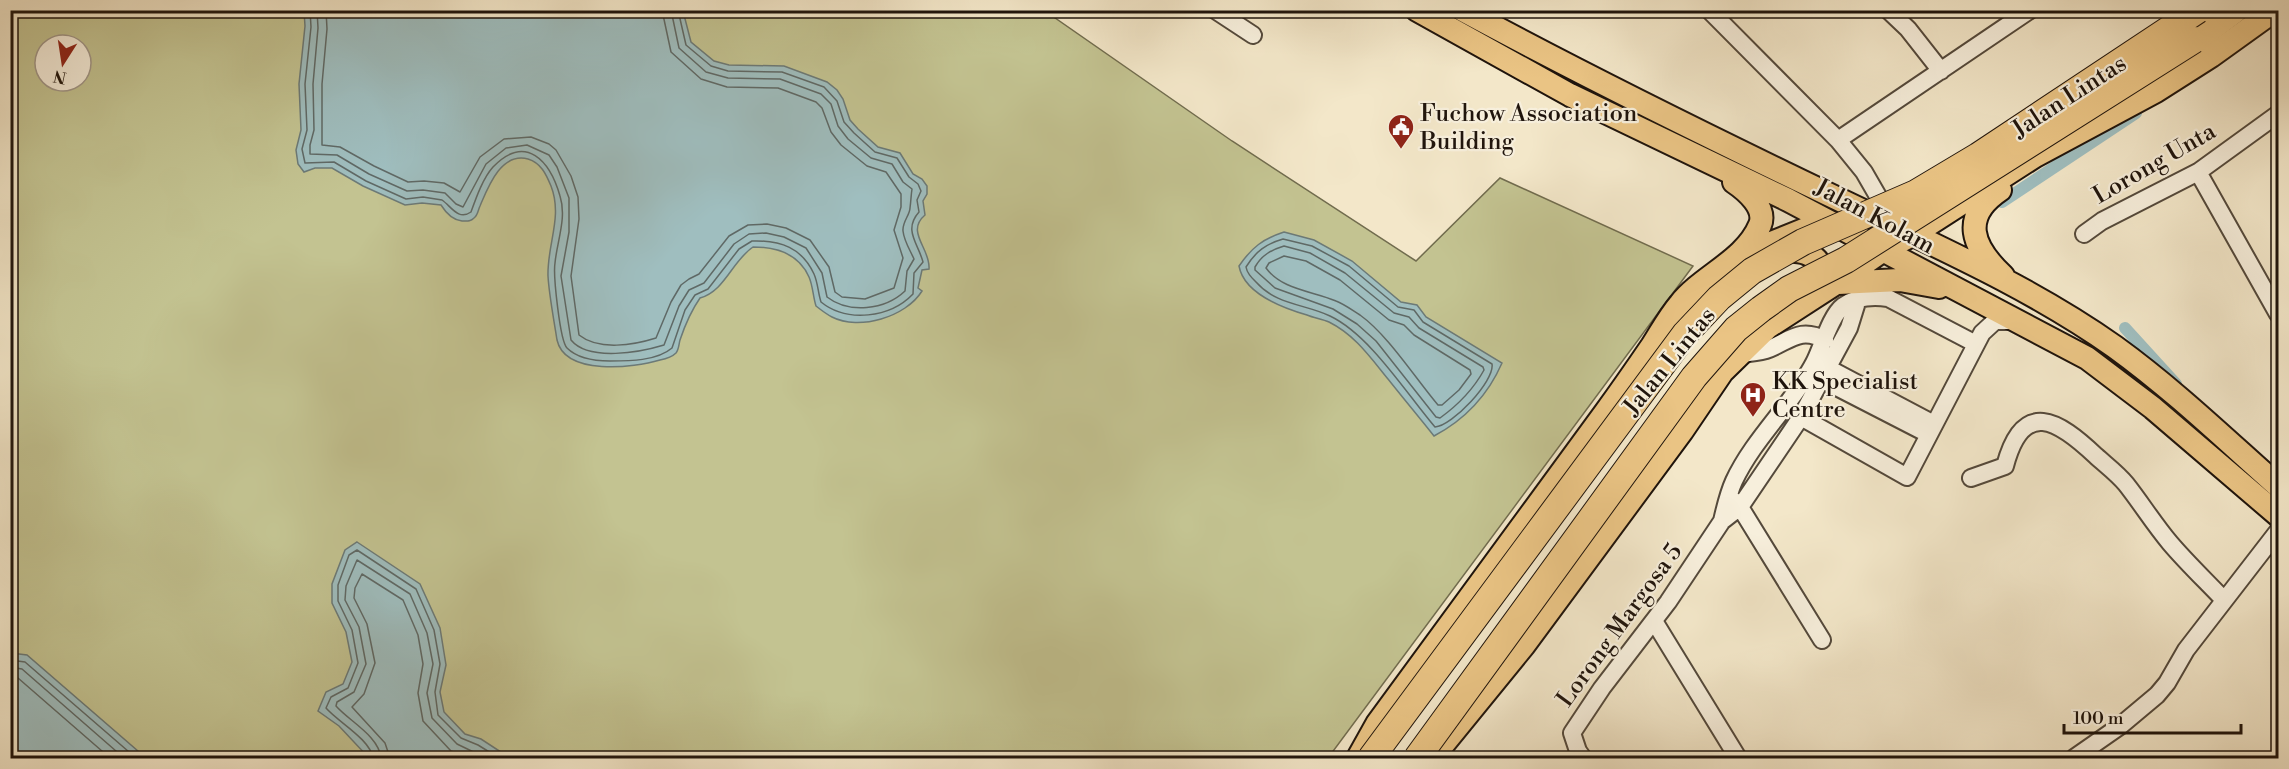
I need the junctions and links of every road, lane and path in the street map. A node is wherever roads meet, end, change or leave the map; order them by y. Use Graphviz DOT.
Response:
graph roads {
  1 [pos="1215,10"];
  2 [pos="1417,10"];
  3 [pos="1463,10"];
  4 [pos="1709,10"];
  5 [pos="1888,10"];
  6 [pos="2030,10"];
  7 [pos="2183,10"];
  8 [pos="2198,10"];
  9 [pos="2234,10"];
  10 [pos="2275,10"];
  11 [pos="1253,35"];
  12 [pos="1941,71"];
  13 [pos="2156,91"];
  14 [pos="2278,114"];
  15 [pos="1838,140"];
  16 [pos="1752,157"];
  17 [pos="1708,164"];
  18 [pos="2198,172"];
  19 [pos="1773,194"];
  20 [pos="1973,196"];
  21 [pos="1879,198"];
  22 [pos="1857,208"];
  23 [pos="1826,220"];
  24 [pos="2084,234"];
  25 [pos="1912,235"];
  26 [pos="1759,249"];
  27 [pos="1882,251"];
  28 [pos="1737,256"];
  29 [pos="1971,264"];
  30 [pos="1836,284"];
  31 [pos="2014,287"];
  32 [pos="1956,289"];
  33 [pos="1858,299"];
  34 [pos="1789,313"];
  35 [pos="2278,314"];
  36 [pos="2019,322"];
  37 [pos="1825,340"];
  38 [pos="1976,344"];
  39 [pos="1742,354"];
  40 [pos="1821,370"];
  41 [pos="1801,417"];
  42 [pos="1931,429"];
  43 [pos="1971,478"];
  44 [pos="2278,486"];
  45 [pos="1734,501"];
  46 [pos="2278,515"];
  47 [pos="2278,531"];
  48 [pos="2224,600"];
  49 [pos="1654,621"];
  50 [pos="1822,640"];
  51 [pos="1358,759"];
  52 [pos="1371,759"];
  53 [pos="1418,759"];
  54 [pos="1432,759"];
  55 [pos="1583,759"];
  56 [pos="1738,759"];
  57 [pos="2074,759"];
  1 -- 11 [label="street"];
  2 -- 17 [label="main road, Jalan Kolam"];
  3 -- 16 [label="main road, Jalan Kolam"];
  4 -- 15 [label="street"];
  5 -- 12 [label="street"];
  6 -- 12 [label="street"];
  7 -- 21 [label="main road, Jalan Lintas"];
  8 -- 52 [label="highway, Jalan Lintas, bridge"];
  9 -- 53 [label="highway, Jalan Lintas, bridge"];
  10 -- 13 [label="main road, Jalan Lintas"];
  12 -- 15 [label="street"];
  13 -- 20 [label="main road, Jalan Lintas"];
  13 -- 31 [label="main road"];
  14 -- 18 [label="street, Lorong Unta"];
  15 -- 21 [label="street"];
  16 -- 19 [label="main road"];
  16 -- 22 [label="main road, Jalan Kolam"];
  17 -- 19 [label="main road, Jalan Kolam"];
  17 -- 28 [label="main road"];
  18 -- 24 [label="street, Lorong Unta"];
  18 -- 35 [label="street"];
  19 -- 23 [label="main road, Jalan Kolam"];
  20 -- 25 [label="main road, Jalan Lintas"];
  20 -- 29 [label="main road"];
  21 -- 22 [label="main road, Jalan Lintas"];
  22 -- 23 [label="main road, Jalan Lintas"];
  22 -- 25 [label="main road, Jalan Kolam"];
  23 -- 26 [label="main road, Jalan Lintas"];
  23 -- 27 [label="main road, Jalan Kolam"];
  25 -- 27 [label="main road, Jalan Lintas"];
  25 -- 29 [label="main road, Jalan Kolam"];
  26 -- 28 [label="main road, Jalan Lintas"];
  26 -- 34 [label="main road"];
  27 -- 30 [label="main road, Jalan Lintas"];
  27 -- 32 [label="main road, Jalan Kolam"];
  28 -- 51 [label="main road"];
  29 -- 31 [label="main road, Jalan Kolam"];
  30 -- 32 [label="main road"];
  30 -- 34 [label="main road, Jalan Lintas"];
  31 -- 44 [label="main road, Jalan Kolam"];
  32 -- 36 [label="main road, Jalan Kolam"];
  33 -- 37 [label="street"];
  33 -- 38 [label="street"];
  33 -- 40 [label="street"];
  34 -- 39 [label="main road, Jalan Lintas"];
  36 -- 38 [label="street"];
  36 -- 46 [label="main road, Jalan Kolam"];
  37 -- 39 [label="street"];
  37 -- 40 [label="street"];
  38 -- 42 [label="street"];
  39 -- 54 [label="main road, Jalan Lintas"];
  40 -- 41 [label="street, Lorong Margosa 5"];
  40 -- 42 [label="street"];
  40 -- 45 [label="street, Lorong Margosa 5"];
  41 -- 42 [label="street"];
  41 -- 45 [label="street, Lorong Margosa 5"];
  43 -- 48 [label="street"];
  45 -- 49 [label="street, Lorong Margosa 5"];
  45 -- 50 [label="street"];
  47 -- 48 [label="street"];
  48 -- 57 [label="street"];
  49 -- 55 [label="street, Lorong Margosa 5"];
  49 -- 56 [label="street"];
}
